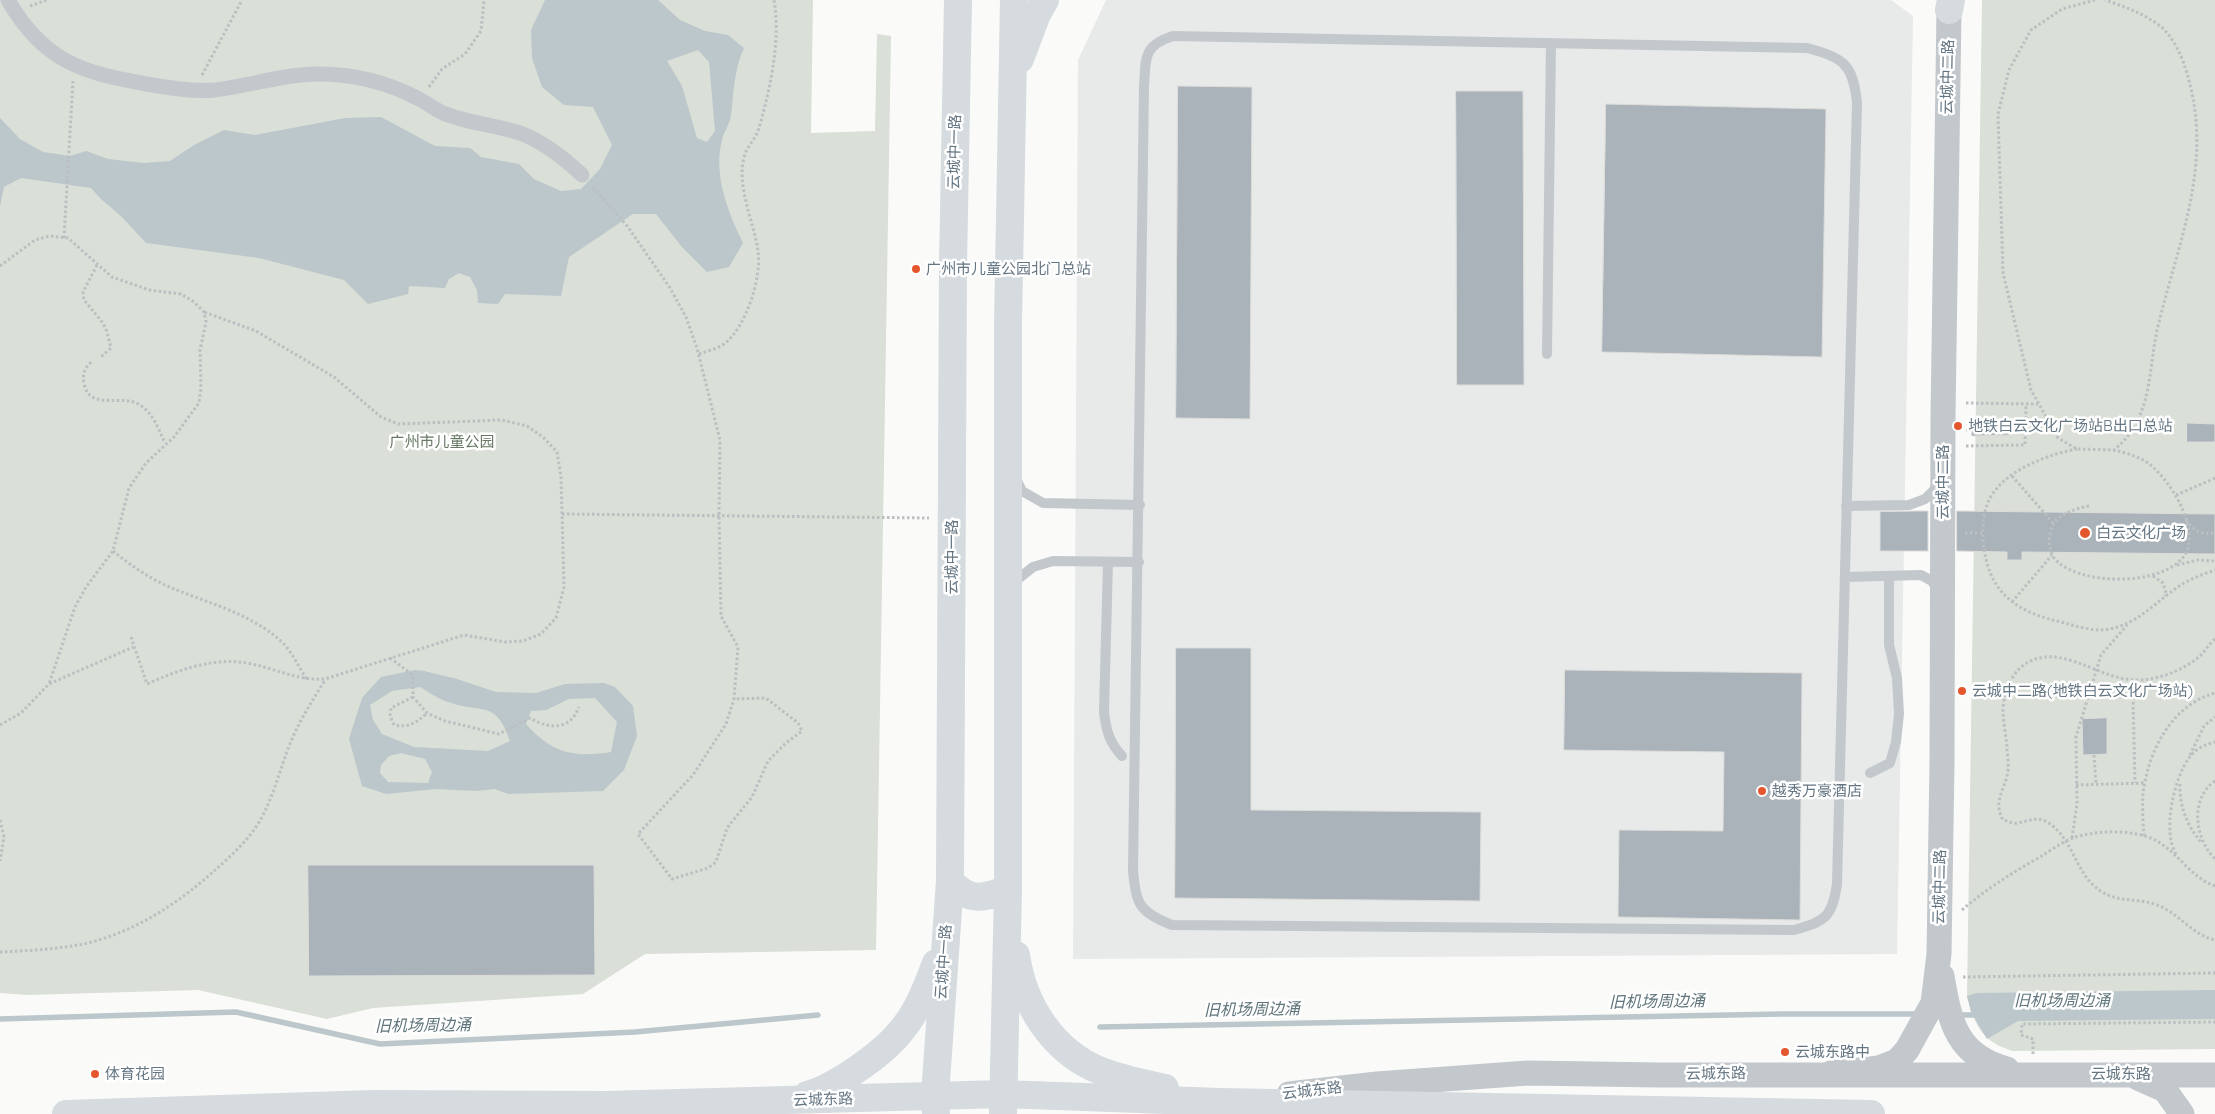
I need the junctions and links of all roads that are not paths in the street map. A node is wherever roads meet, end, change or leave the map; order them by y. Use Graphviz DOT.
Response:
graph roads {
  1 [pos="8,0"];
  2 [pos="958,0"];
  3 [pos="1014,0"];
  4 [pos="1045,0"];
  5 [pos="1949,3"];
  6 [pos="1551,43"];
  7 [pos="1011,84"];
  8 [pos="582,175"];
  9 [pos="1546,354"];
  10 [pos="1007,462"];
  11 [pos="1943,481"];
  12 [pos="1140,505"];
  13 [pos="1846,506"];
  14 [pos="1108,562"];
  15 [pos="1139,562"];
  16 [pos="1889,576"];
  17 [pos="1845,577"];
  18 [pos="1008,586"];
  19 [pos="1943,601"];
  20 [pos="1122,756"];
  21 [pos="1870,773"];
  22 [pos="950,880"];
  23 [pos="1008,889"];
  24 [pos="946,941"];
  25 [pos="1939,954"];
  26 [pos="2028,1066"];
  27 [pos="1831,1073"];
  28 [pos="2128,1074"];
  29 [pos="2215,1074"];
  30 [pos="786,1101"];
  31 [pos="1219,1102"];
  32 [pos="1003,1104"];
  33 [pos="935,1105"];
  34 [pos="66,1114"];
  35 [pos="1871,1114"];
  36 [pos="2182,1114"];
  1 -- 8 [label="street"];
  2 -- 22 [label="main road, 云城中一路"];
  3 -- 7 [label="main road"];
  4 -- 7 [label="main road"];
  5 -- 11 [label="street, 云城中二路"];
  6 -- 9 [label="lane"];
  6 -- 12 [label="lane"];
  6 -- 13 [label="lane"];
  7 -- 10 [label="main road"];
  10 -- 12 [label="lane"];
  10 -- 18 [label="main road"];
  11 -- 13 [label="lane"];
  11 -- 19 [label="street, 云城中二路"];
  12 -- 15 [label="lane"];
  13 -- 17 [label="lane"];
  14 -- 15 [label="lane"];
  14 -- 18 [label="lane"];
  14 -- 20 [label="lane"];
  15 -- 17 [label="lane"];
  16 -- 17 [label="lane"];
  16 -- 19 [label="lane"];
  16 -- 21 [label="lane"];
  18 -- 23 [label="main road"];
  19 -- 25 [label="street, 云城中二路"];
  22 -- 23 [label="main road"];
  22 -- 24 [label="main road, 云城中一路"];
  23 -- 31 [label="main road"];
  23 -- 32 [label="main road"];
  24 -- 30 [label="main road"];
  24 -- 33 [label="main road, 云城中一路"];
  25 -- 26 [label="street"];
  25 -- 27 [label="street"];
  26 -- 27 [label="street, 云城东路"];
  26 -- 28 [label="street, 云城东路"];
  27 -- 31 [label="street, 云城东路"];
  28 -- 29 [label="street, 云城东路"];
  28 -- 36 [label="street"];
  30 -- 33 [label="main road, 云城东路"];
  30 -- 34 [label="main road, 云城东路"];
  31 -- 32 [label="main road, 云城东路"];
  31 -- 35 [label="main road, 云城东路"];
  32 -- 33 [label="main road, 云城东路"];
}
